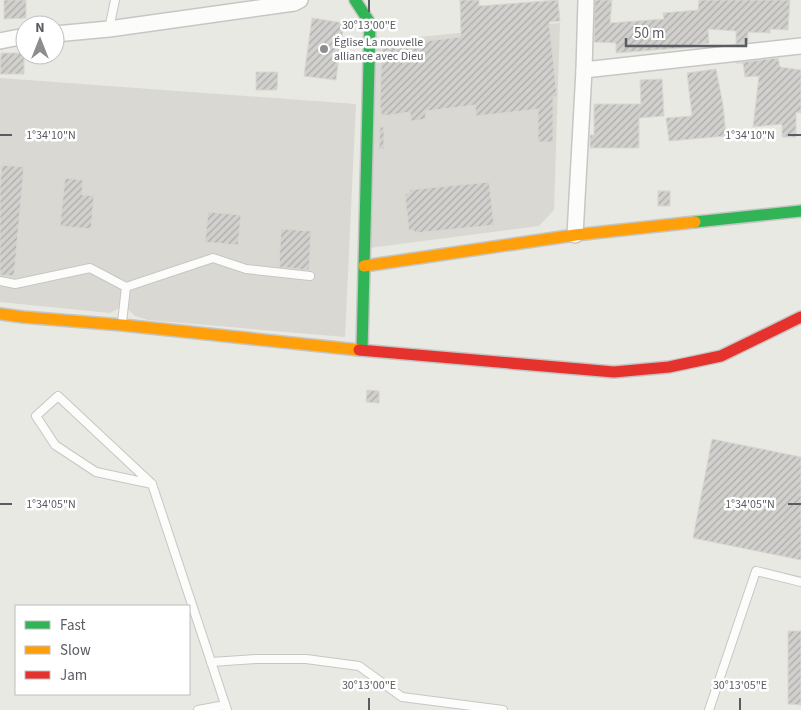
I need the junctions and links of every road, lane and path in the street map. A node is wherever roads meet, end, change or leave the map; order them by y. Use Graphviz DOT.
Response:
graph roads {
  1 [pos="116,0"];
  2 [pos="278,0"];
  3 [pos="355,0"];
  4 [pos="586,0"];
  5 [pos="295,1"];
  6 [pos="109,29"];
  7 [pos="65,33"];
  8 [pos="15,38"];
  9 [pos="0,41"];
  10 [pos="801,46"];
  11 [pos="584,70"];
  12 [pos="801,211"];
  13 [pos="575,235"];
  14 [pos="364,266"];
  15 [pos="310,276"];
  16 [pos="0,281"];
  17 [pos="126,287"];
  18 [pos="0,314"];
  19 [pos="801,317"];
  20 [pos="122,325"];
  21 [pos="362,350"];
  22 [pos="152,484"];
  23 [pos="801,582"];
  24 [pos="211,662"];
  25 [pos="226,707"];
  26 [pos="198,710"];
  27 [pos="503,710"];
  28 [pos="709,710"];
  1 -- 6 [label="lane"];
  2 -- 5 [label="lane"];
  3 -- 14 [label="street"];
  4 -- 11 [label="street"];
  5 -- 6 [label="street"];
  6 -- 7 [label="street"];
  8 -- 9 [label="street"];
  10 -- 11 [label="street"];
  11 -- 13 [label="street"];
  12 -- 13 [label="street"];
  13 -- 14 [label="street"];
  14 -- 21 [label="street"];
  15 -- 17 [label="lane"];
  16 -- 17 [label="lane"];
  17 -- 20 [label="lane"];
  18 -- 20 [label="street"];
  19 -- 21 [label="street"];
  20 -- 21 [label="street"];
  22 -- 22 [label="lane"];
  22 -- 24 [label="lane"];
  23 -- 28 [label="lane"];
  24 -- 25 [label="lane"];
  24 -- 27 [label="lane"];
  25 -- 26 [label="lane"];
}
